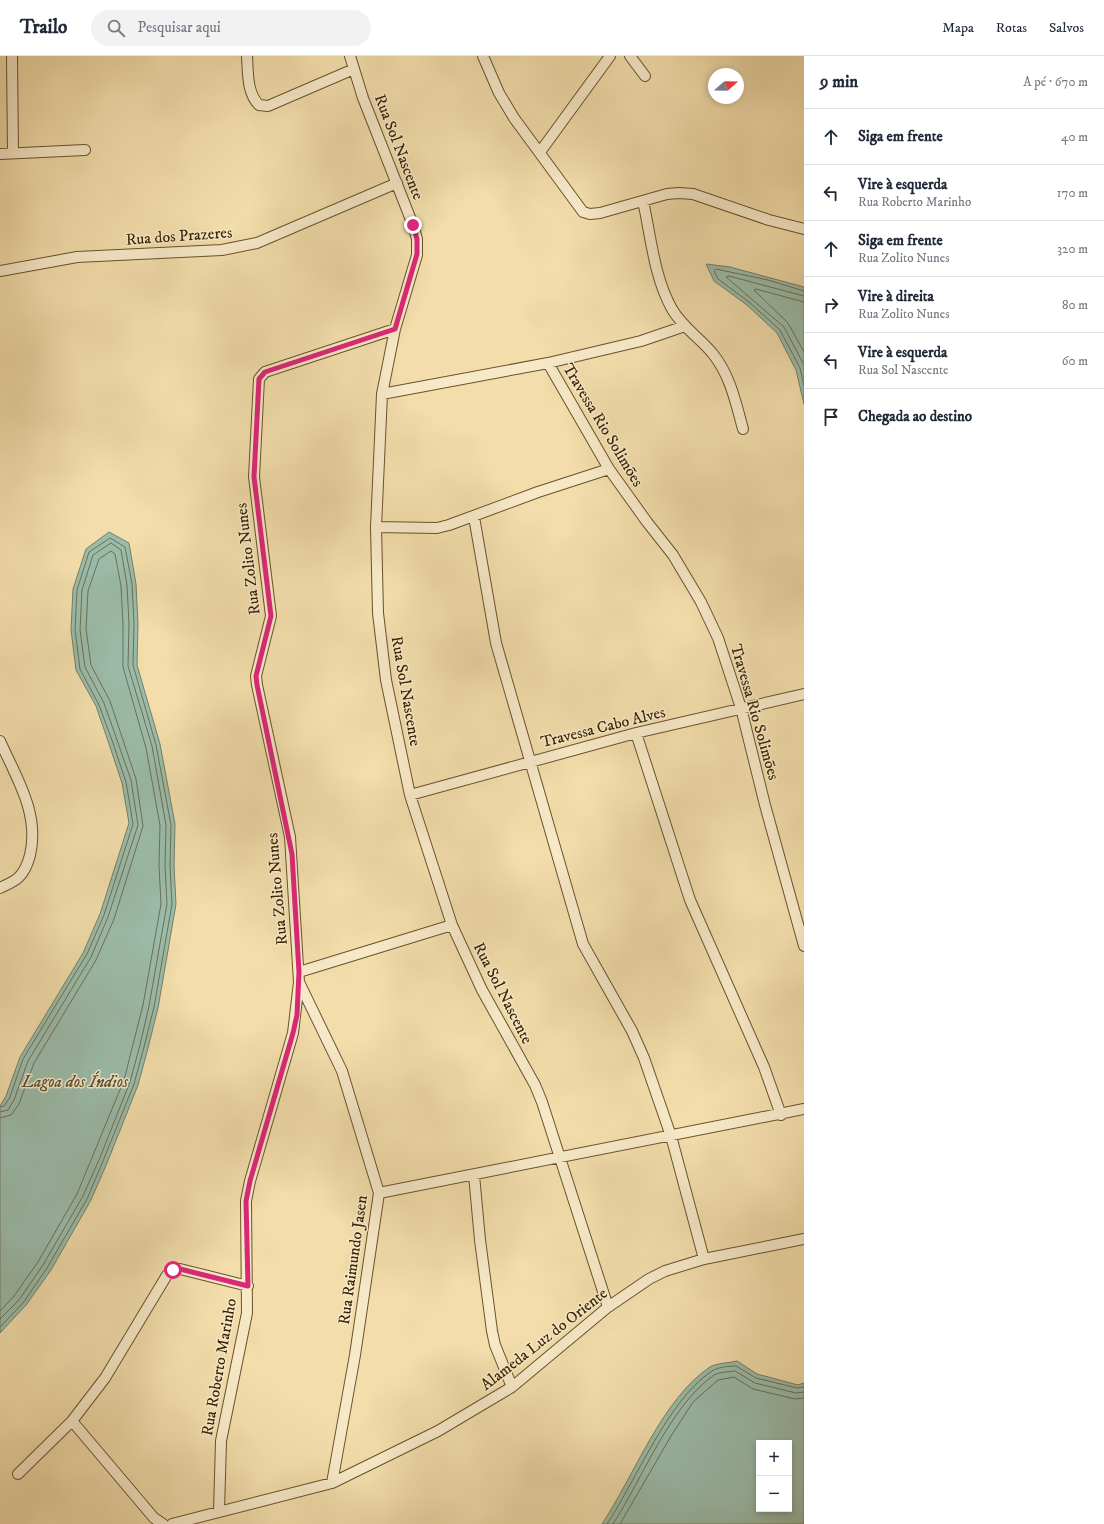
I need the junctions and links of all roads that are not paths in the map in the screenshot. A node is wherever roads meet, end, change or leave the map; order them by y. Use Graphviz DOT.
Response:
graph roads {
  1 [pos="12,56"];
  2 [pos="247,56"];
  3 [pos="350,56"];
  4 [pos="483,56"];
  5 [pos="610,56"];
  6 [pos="630,56"];
  7 [pos="354,69"];
  8 [pos="645,76"];
  9 [pos="85,150"];
  10 [pos="540,152"];
  11 [pos="14,153"];
  12 [pos="0,154"];
  13 [pos="397,183"];
  14 [pos="643,201"];
  15 [pos="804,230"];
  16 [pos="0,271"];
  17 [pos="685,326"];
  18 [pos="395,329"];
  19 [pos="548,363"];
  20 [pos="382,394"];
  21 [pos="743,429"];
  22 [pos="609,469"];
  23 [pos="474,517"];
  24 [pos="376,527"];
  25 [pos="804,694"];
  26 [pos="741,708"];
  27 [pos="636,733"];
  28 [pos="0,740"];
  29 [pos="529,762"];
  30 [pos="410,794"];
  31 [pos="0,888"];
  32 [pos="452,925"];
  33 [pos="804,946"];
  34 [pos="299,977"];
  35 [pos="804,1110"];
  36 [pos="781,1115"];
  37 [pos="671,1136"];
  38 [pos="561,1157"];
  39 [pos="474,1175"];
  40 [pos="379,1193"];
  41 [pos="804,1239"];
  42 [pos="704,1259"];
  43 [pos="248,1286"];
  44 [pos="608,1307"];
  45 [pos="512,1387"];
  46 [pos="72,1421"];
  47 [pos="18,1474"];
  48 [pos="332,1483"];
  49 [pos="220,1511"];
  50 [pos="161,1523"];
  51 [pos="172,1524"];
  1 -- 11 [label="street"];
  2 -- 7 [label="street"];
  3 -- 7 [label="street, Rua Sol Nascente"];
  4 -- 10 [label="street"];
  5 -- 10 [label="street"];
  6 -- 8 [label="street"];
  7 -- 13 [label="street, Rua Sol Nascente"];
  9 -- 11 [label="street"];
  10 -- 14 [label="street"];
  11 -- 12 [label="street"];
  13 -- 16 [label="street, Rua dos Prazeres"];
  13 -- 18 [label="street, Rua Sol Nascente"];
  14 -- 15 [label="street"];
  14 -- 17 [label="street"];
  17 -- 19 [label="street"];
  17 -- 21 [label="street"];
  18 -- 20 [label="street, Rua Sol Nascente"];
  18 -- 34 [label="street, Rua Zolito Nunes"];
  19 -- 20 [label="street"];
  19 -- 22 [label="street, Travessa Rio Solimões"];
  20 -- 24 [label="street, Rua Sol Nascente"];
  22 -- 23 [label="street"];
  22 -- 26 [label="street, Travessa Rio Solimões"];
  23 -- 24 [label="street"];
  23 -- 29 [label="street"];
  24 -- 30 [label="street, Rua Sol Nascente"];
  25 -- 26 [label="street, Travessa Cabo Alves"];
  26 -- 27 [label="street, Travessa Cabo Alves"];
  26 -- 33 [label="street, Travessa Rio Solimões"];
  27 -- 29 [label="street, Travessa Cabo Alves"];
  27 -- 36 [label="street"];
  28 -- 31 [label="street"];
  29 -- 30 [label="street, Travessa Cabo Alves"];
  29 -- 37 [label="street"];
  30 -- 32 [label="street, Rua Sol Nascente"];
  32 -- 34 [label="street"];
  32 -- 38 [label="street, Rua Sol Nascente"];
  34 -- 40 [label="street, Rua Raimundo Jasen"];
  34 -- 43 [label="street, Rua Roberto Marinho"];
  35 -- 36 [label="street"];
  36 -- 37 [label="street"];
  37 -- 38 [label="street"];
  37 -- 42 [label="street"];
  38 -- 39 [label="street"];
  38 -- 44 [label="street, Rua Sol Nascente"];
  39 -- 40 [label="street"];
  39 -- 45 [label="street"];
  40 -- 48 [label="street, Rua Raimundo Jasen"];
  41 -- 42 [label="street, Alameda Luz do Oriente"];
  42 -- 44 [label="street, Alameda Luz do Oriente"];
  43 -- 46 [label="street"];
  43 -- 49 [label="street, Rua Roberto Marinho"];
  44 -- 45 [label="street, Alameda Luz do Oriente"];
  45 -- 48 [label="street, Alameda Luz do Oriente"];
  46 -- 47 [label="street"];
  46 -- 50 [label="street"];
  48 -- 49 [label="street, Alameda Luz do Oriente"];
  49 -- 51 [label="street, Alameda Luz do Oriente"];
}
